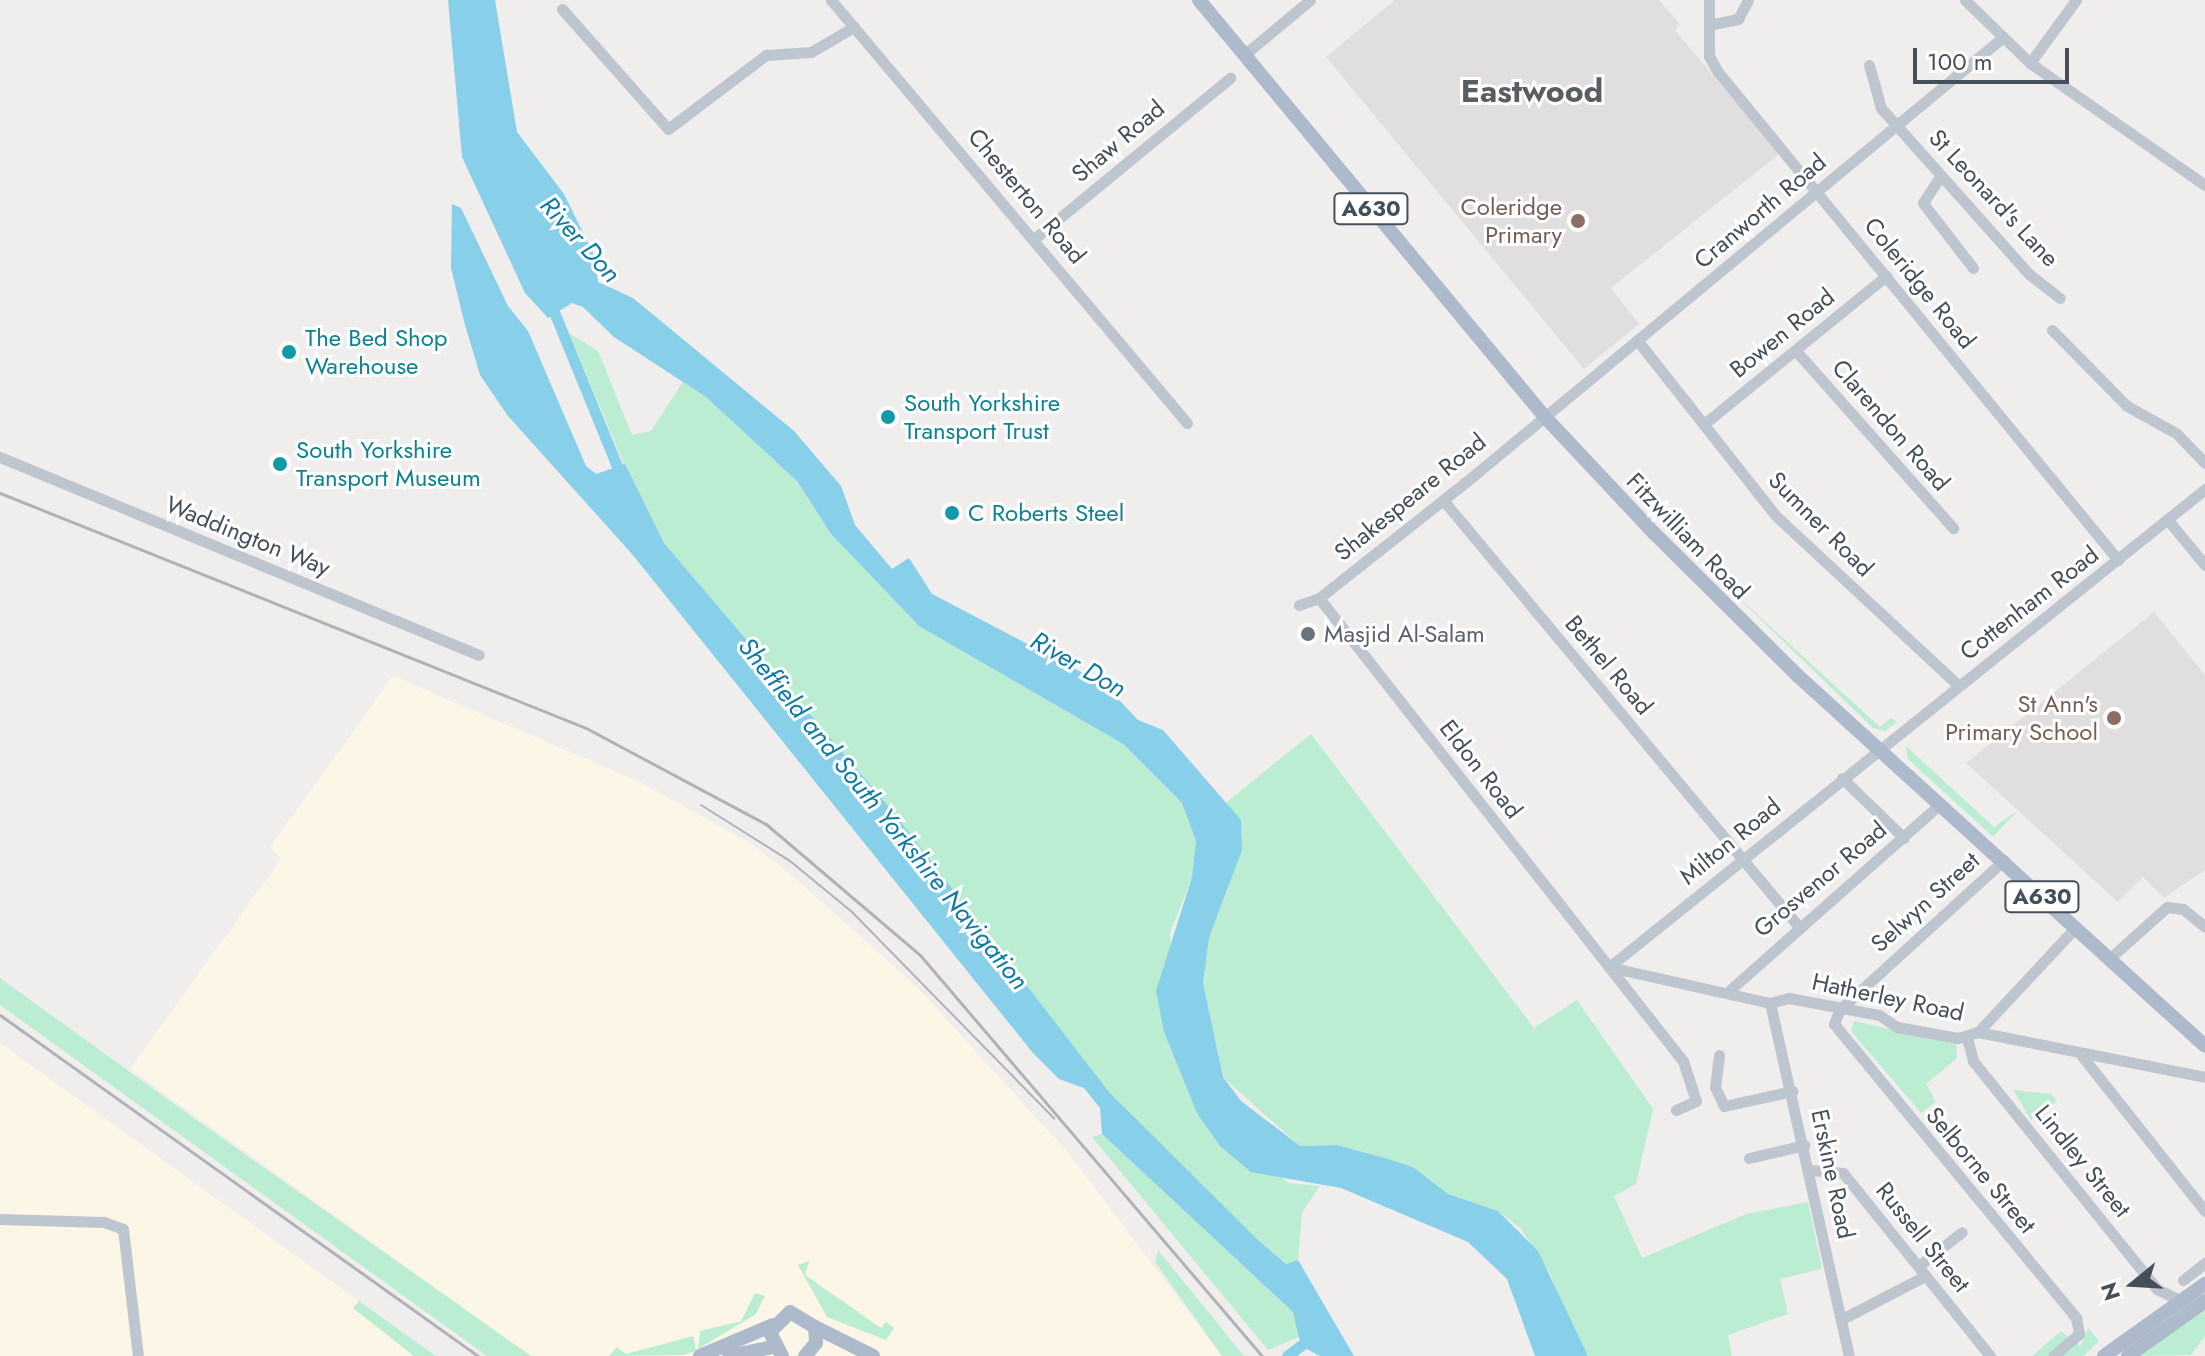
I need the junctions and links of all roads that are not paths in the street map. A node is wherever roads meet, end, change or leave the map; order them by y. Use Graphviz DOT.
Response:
graph roads {
  1 [pos="831,0"];
  2 [pos="1199,0"];
  3 [pos="1310,0"];
  4 [pos="1709,0"];
  5 [pos="1748,0"];
  6 [pos="1965,0"];
  7 [pos="2076,0"];
  8 [pos="562,9"];
  9 [pos="1709,25"];
  10 [pos="854,27"];
  11 [pos="2002,38"];
  12 [pos="1244,55"];
  13 [pos="2030,63"];
  14 [pos="1869,65"];
  15 [pos="1230,78"];
  16 [pos="1898,126"];
  17 [pos="1941,175"];
  18 [pos="2205,185"];
  19 [pos="1818,192"];
  20 [pos="1034,239"];
  21 [pos="1973,268"];
  22 [pos="1886,276"];
  23 [pos="2060,298"];
  24 [pos="2052,330"];
  25 [pos="1637,340"];
  26 [pos="1796,351"];
  27 [pos="1544,416"];
  28 [pos="1187,423"];
  29 [pos="1704,424"];
  30 [pos="0,457"];
  31 [pos="2205,463"];
  32 [pos="2205,489"];
  33 [pos="1443,500"];
  34 [pos="2167,519"];
  35 [pos="1953,528"];
  36 [pos="2118,560"];
  37 [pos="2205,565"];
  38 [pos="1319,598"];
  39 [pos="1299,605"];
  40 [pos="479,655"];
  41 [pos="1959,686"];
  42 [pos="1879,749"];
  43 [pos="1842,778"];
  44 [pos="1940,804"];
  45 [pos="1904,838"];
  46 [pos="1742,858"];
  47 [pos="2004,860"];
  48 [pos="1799,927"];
  49 [pos="2205,927"];
  50 [pos="2075,928"];
  51 [pos="2109,959"];
  52 [pos="1609,967"];
  53 [pos="1731,989"];
  54 [pos="1770,1003"];
  55 [pos="1840,1009"];
  56 [pos="1972,1035"];
  57 [pos="2205,1046"];
  58 [pos="1719,1055"];
  59 [pos="2082,1056"];
  60 [pos="2205,1077"];
  61 [pos="1792,1091"];
  62 [pos="1676,1110"];
  63 [pos="1805,1145"];
  64 [pos="1749,1158"];
  65 [pos="1810,1170"];
  66 [pos="2205,1211"];
  67 [pos="0,1219"];
  68 [pos="1962,1232"];
  69 [pos="2205,1263"];
  70 [pos="1922,1271"];
  71 [pos="2183,1280"];
  72 [pos="2205,1284"];
  73 [pos="2180,1300"];
  74 [pos="2205,1301"];
  75 [pos="1842,1319"];
  76 [pos="773,1325"];
  77 [pos="815,1327"];
  78 [pos="848,1348"];
  79 [pos="777,1351"];
  80 [pos="809,1353"];
  81 [pos="138,1356"];
  82 [pos="700,1356"];
  83 [pos="729,1356"];
  84 [pos="873,1356"];
  85 [pos="1849,1356"];
  86 [pos="1990,1356"];
  87 [pos="2053,1356"];
  88 [pos="2104,1356"];
  89 [pos="2128,1356"];
  1 -- 10 [label="street, Chesterton Road"];
  2 -- 12 [label="main road, Fitzwilliam Road / A630"];
  3 -- 12 [label="street"];
  4 -- 9 [label="street, Coleridge Road"];
  5 -- 9 [label="street"];
  6 -- 11 [label="street"];
  7 -- 13 [label="street"];
  8 -- 10 [label="street"];
  9 -- 19 [label="street, Coleridge Road"];
  10 -- 20 [label="street, Chesterton Road"];
  11 -- 13 [label="street"];
  11 -- 16 [label="street, Cranworth Road"];
  12 -- 27 [label="main road, Fitzwilliam Road / A630"];
  13 -- 18 [label="street"];
  14 -- 16 [label="street, St Leonard's Lane"];
  15 -- 20 [label="street, Shaw Road"];
  16 -- 17 [label="street, St Leonard's Lane"];
  16 -- 19 [label="street, Cranworth Road"];
  17 -- 21 [label="street"];
  17 -- 23 [label="street, St Leonard's Lane"];
  19 -- 22 [label="street, Coleridge Road"];
  19 -- 25 [label="street, Cranworth Road"];
  20 -- 28 [label="street, Chesterton Road"];
  22 -- 26 [label="street, Bowen Road"];
  22 -- 36 [label="street, Coleridge Road"];
  24 -- 31 [label="street"];
  25 -- 27 [label="street, Cranworth Road"];
  25 -- 29 [label="street, Sumner Road"];
  26 -- 29 [label="street, Bowen Road"];
  26 -- 35 [label="street, Clarendon Road"];
  27 -- 33 [label="street, Shakespeare Road"];
  27 -- 42 [label="main road, Fitzwilliam Road / A630"];
  29 -- 41 [label="street, Sumner Road"];
  30 -- 40 [label="street, Waddington Way"];
  32 -- 34 [label="street, Cottenham Road"];
  33 -- 38 [label="street, Shakespeare Road"];
  33 -- 46 [label="street, Bethel Road"];
  34 -- 36 [label="street, Cottenham Road"];
  34 -- 37 [label="street"];
  36 -- 41 [label="street, Cottenham Road"];
  38 -- 39 [label="street, Shakespeare Road"];
  38 -- 52 [label="street, Eldon Road"];
  41 -- 42 [label="street, Cottenham Road"];
  42 -- 43 [label="street, Milton Road"];
  42 -- 44 [label="main road, Fitzwilliam Road / A630"];
  43 -- 45 [label="street"];
  43 -- 46 [label="street, Milton Road"];
  44 -- 45 [label="street, Grosvenor Road"];
  44 -- 47 [label="main road, Fitzwilliam Road / A630"];
  45 -- 48 [label="street, Grosvenor Road"];
  46 -- 48 [label="street, Bethel Road"];
  46 -- 52 [label="street, Milton Road"];
  47 -- 50 [label="main road, Fitzwilliam Road / A630"];
  47 -- 55 [label="street, Selwyn Street"];
  48 -- 53 [label="street, Grosvenor Road"];
  49 -- 51 [label="street"];
  50 -- 51 [label="main road, Fitzwilliam Road / A630"];
  50 -- 56 [label="street"];
  51 -- 57 [label="main road, Fitzwilliam Road / A630"];
  52 -- 53 [label="street, Hatherley Road"];
  52 -- 62 [label="street, Eldon Road"];
  53 -- 54 [label="street, Hatherley Road"];
  54 -- 55 [label="street, Hatherley Road"];
  54 -- 61 [label="street, Erskine Road"];
  55 -- 56 [label="street, Hatherley Road"];
  55 -- 87 [label="street, Selborne Street"];
  56 -- 59 [label="street, Hatherley Road"];
  56 -- 73 [label="street, Lindley Street"];
  58 -- 61 [label="street"];
  59 -- 60 [label="street, Hatherley Road"];
  59 -- 66 [label="street"];
  61 -- 63 [label="street, Erskine Road"];
  63 -- 64 [label="street"];
  63 -- 65 [label="street, Erskine Road"];
  65 -- 70 [label="street, Russell Street"];
  65 -- 75 [label="street, Erskine Road"];
  67 -- 81 [label="street"];
  68 -- 70 [label="street"];
  69 -- 71 [label="street"];
  70 -- 75 [label="street"];
  70 -- 86 [label="street, Russell Street"];
  72 -- 73 [label="main road"];
  73 -- 88 [label="main road"];
  74 -- 89 [label="main road"];
  75 -- 85 [label="street, Erskine Road"];
  76 -- 77 [label="main road"];
  76 -- 79 [label="main road"];
  76 -- 82 [label="main road"];
  77 -- 78 [label="main road"];
  77 -- 80 [label="main road"];
  78 -- 80 [label="main road"];
  78 -- 84 [label="main road"];
  79 -- 83 [label="main road"];
}
